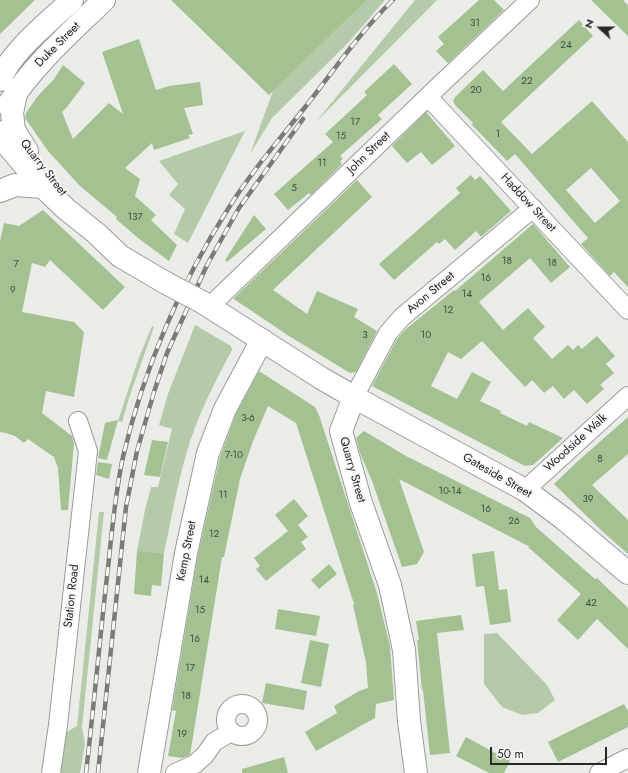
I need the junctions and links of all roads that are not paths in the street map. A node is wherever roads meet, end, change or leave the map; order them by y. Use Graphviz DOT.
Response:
graph roads {
  1 [pos="72,0"];
  2 [pos="104,0"];
  3 [pos="530,0"];
  4 [pos="8,87"];
  5 [pos="428,97"];
  6 [pos="0,118"];
  7 [pos="0,132"];
  8 [pos="43,188"];
  9 [pos="0,191"];
  10 [pos="533,208"];
  11 [pos="96,233"];
  12 [pos="205,304"];
  13 [pos="628,310"];
  14 [pos="262,340"];
  15 [pos="628,396"];
  16 [pos="354,397"];
  17 [pos="78,421"];
  18 [pos="525,490"];
  19 [pos="628,573"];
  20 [pos="230,732"];
  21 [pos="628,758"];
  22 [pos="51,773"];
  23 [pos="149,773"];
  24 [pos="175,773"];
  25 [pos="416,773"];
  26 [pos="599,773"];
  1 -- 4 [label="main road, Duke Street"];
  2 -- 4 [label="main road, Duke Street"];
  3 -- 5 [label="street, John Street"];
  4 -- 6 [label="main road"];
  4 -- 11 [label="main road, Quarry Street"];
  5 -- 10 [label="street, Haddow Street"];
  5 -- 12 [label="street, John Street"];
  7 -- 8 [label="main road, Quarry Street"];
  8 -- 9 [label="main road"];
  8 -- 11 [label="main road, Quarry Street"];
  10 -- 13 [label="street, Haddow Street"];
  10 -- 16 [label="street, Avon Street"];
  11 -- 12 [label="main road, Quarry Street, bridge"];
  12 -- 14 [label="main road, Quarry Street"];
  14 -- 16 [label="main road, Quarry Street"];
  14 -- 23 [label="main road, Kemp Street"];
  15 -- 18 [label="street, Woodside Walk"];
  16 -- 18 [label="main road, Gateside Street"];
  16 -- 25 [label="main road, Quarry Street"];
  17 -- 22 [label="street, Station Road"];
  18 -- 19 [label="main road, Gateside Street"];
  20 -- 24 [label="street"];
  21 -- 26 [label="street"];
}
